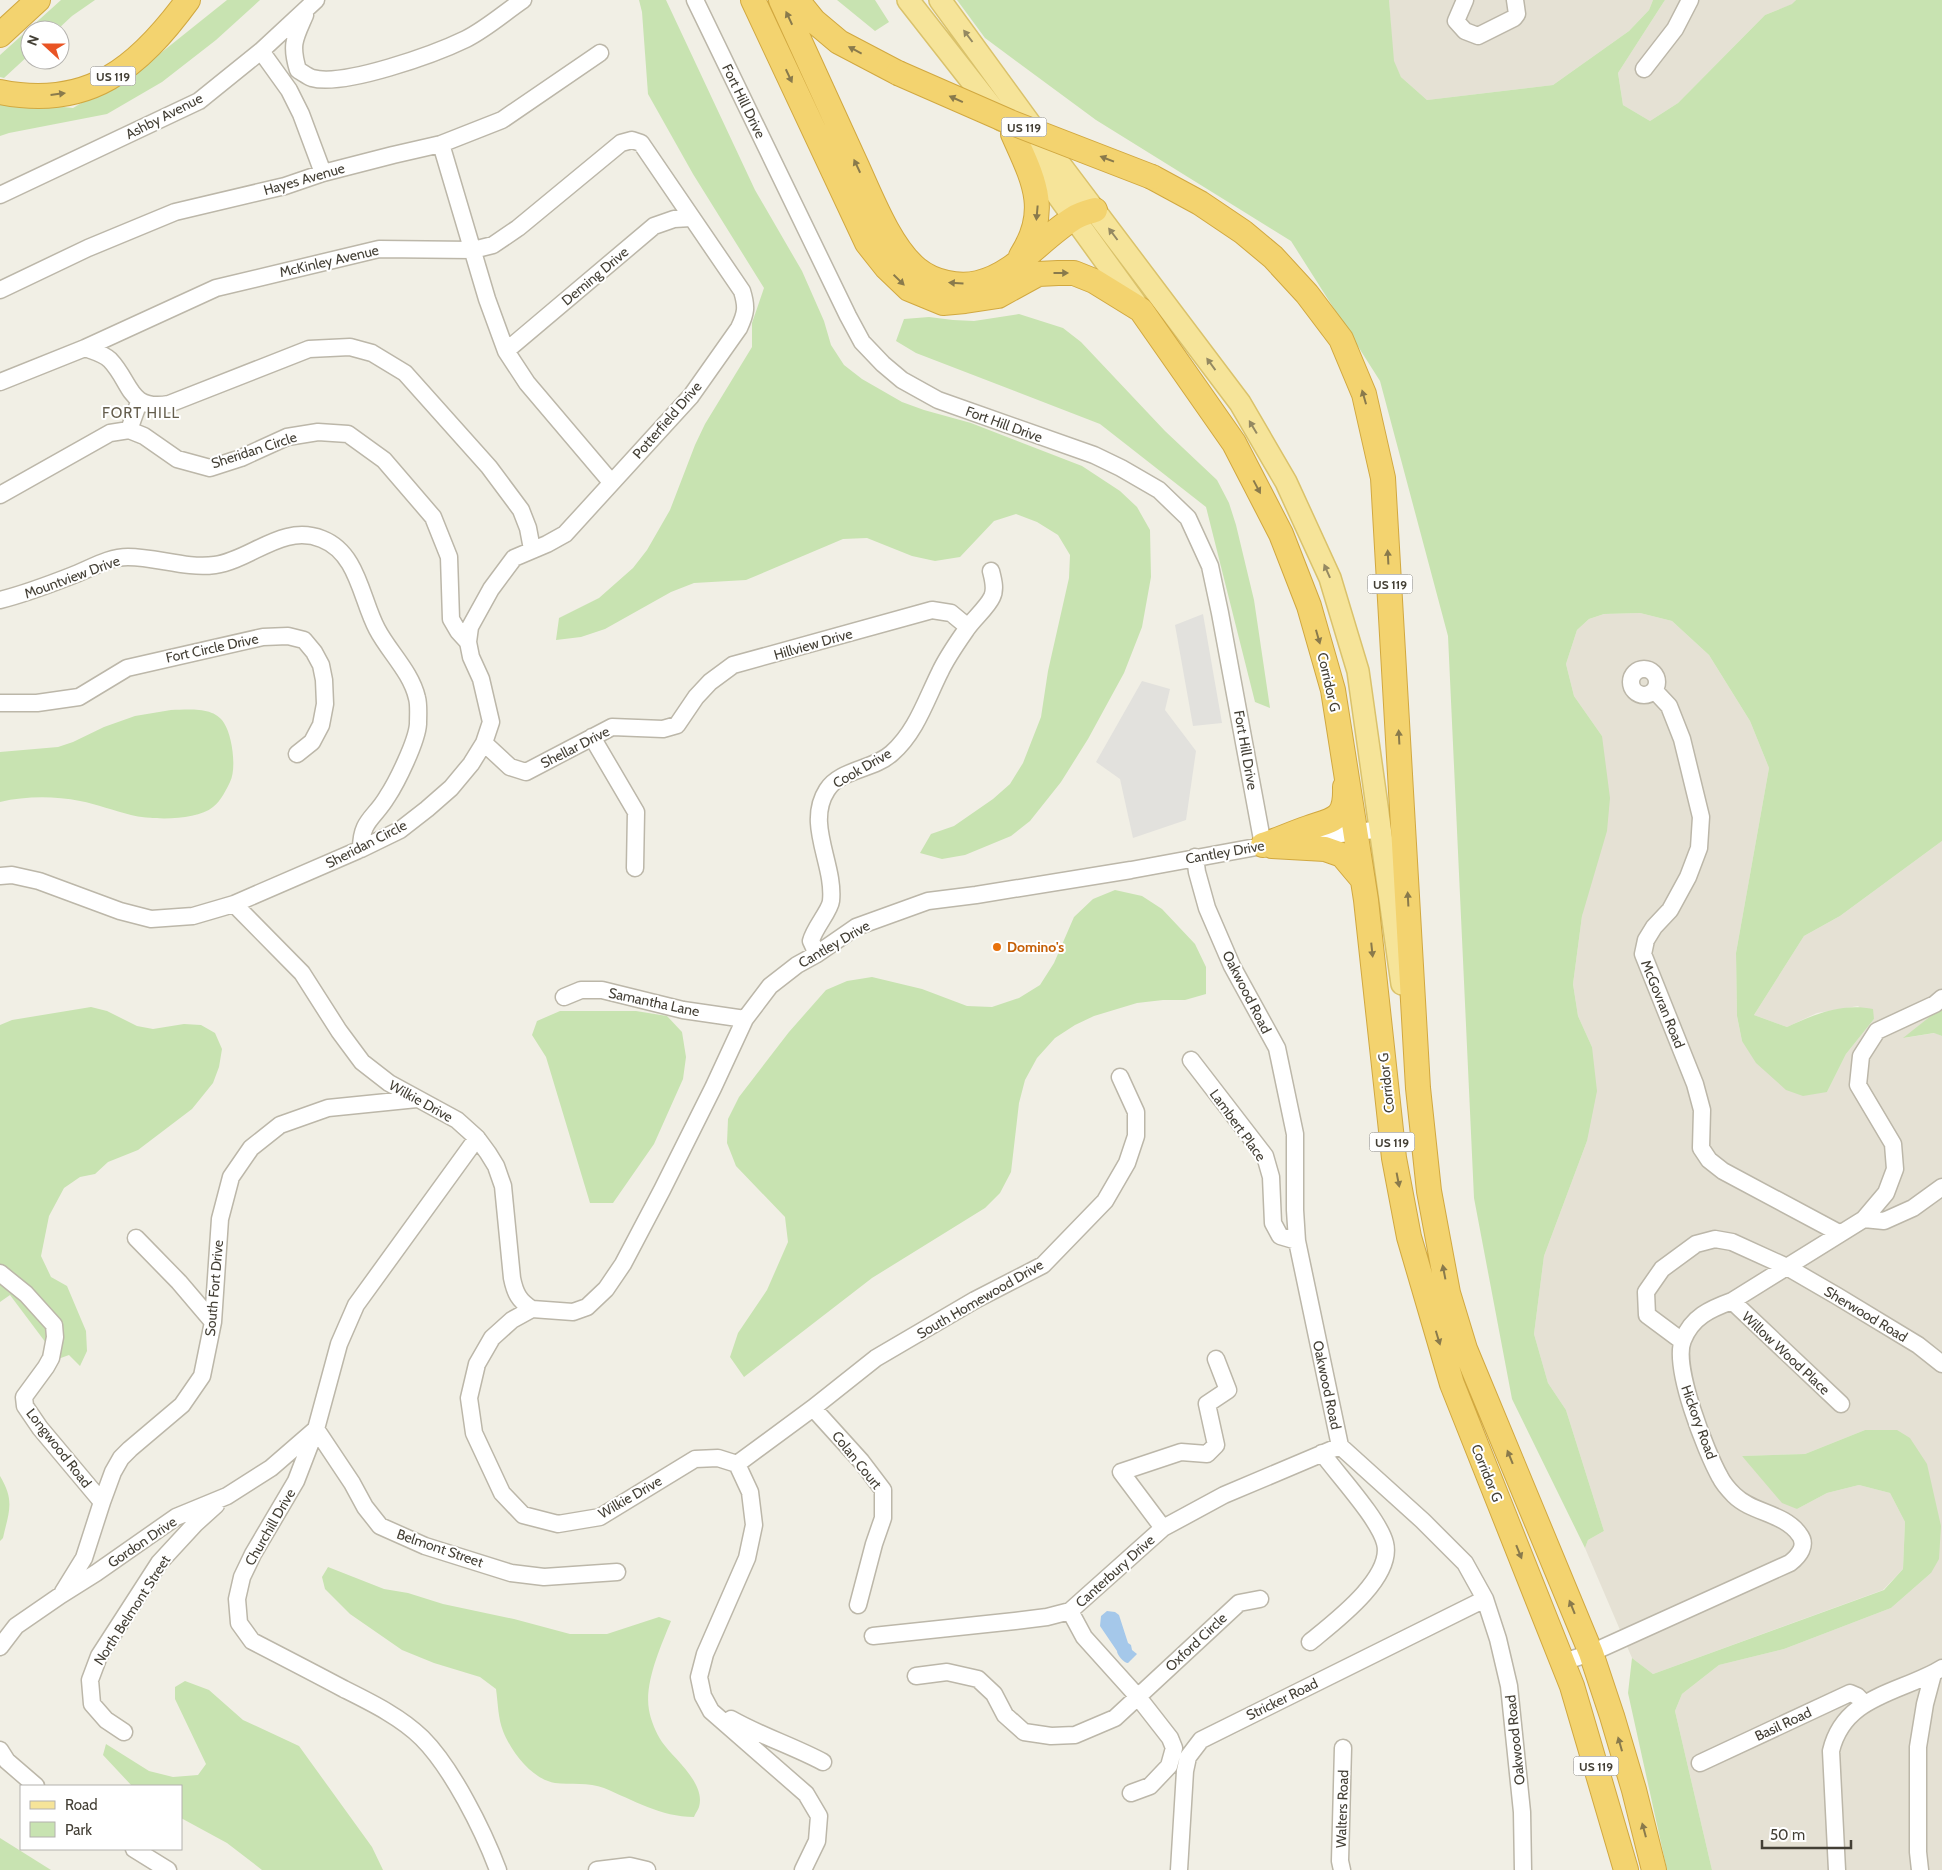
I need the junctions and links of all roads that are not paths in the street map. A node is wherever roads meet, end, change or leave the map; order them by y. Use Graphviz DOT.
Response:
graph roads {
  1 [pos="38,0"];
  2 [pos="188,0"];
  3 [pos="522,0"];
  4 [pos="695,0"];
  5 [pos="753,0"];
  6 [pos="781,0"];
  7 [pos="797,0"];
  8 [pos="908,0"];
  9 [pos="940,0"];
  10 [pos="1465,0"];
  11 [pos="1515,0"];
  12 [pos="1690,0"];
  13 [pos="312,4"];
  14 [pos="0,35"];
  15 [pos="261,51"];
  16 [pos="600,53"];
  17 [pos="1644,69"];
  18 [pos="298,70"];
  19 [pos="289,90"];
  20 [pos="5,93"];
  21 [pos="1013,134"];
  22 [pos="641,143"];
  23 [pos="441,144"];
  24 [pos="323,173"];
  25 [pos="0,194"];
  26 [pos="691,218"];
  27 [pos="1084,218"];
  28 [pos="473,250"];
  29 [pos="1016,264"];
  30 [pos="0,290"];
  31 [pos="965,301"];
  32 [pos="1141,310"];
  33 [pos="86,348"];
  34 [pos="506,351"];
  35 [pos="0,382"];
  36 [pos="139,402"];
  37 [pos="129,430"];
  38 [pos="611,482"];
  39 [pos="0,495"];
  40 [pos="532,549"];
  41 [pos="991,571"];
  42 [pos="0,600"];
  43 [pos="968,627"];
  44 [pos="468,642"];
  45 [pos="1654,690"];
  46 [pos="0,703"];
  47 [pos="677,724"];
  48 [pos="592,737"];
  49 [pos="484,742"];
  50 [pos="296,754"];
  51 [pos="1344,763"];
  52 [pos="1382,829"];
  53 [pos="1356,832"];
  54 [pos="1263,846"];
  55 [pos="361,849"];
  56 [pos="1195,857"];
  57 [pos="635,868"];
  58 [pos="0,876"];
  59 [pos="1363,880"];
  60 [pos="234,904"];
  61 [pos="818,954"];
  62 [pos="564,997"];
  63 [pos="1942,998"];
  64 [pos="745,1019"];
  65 [pos="1191,1060"];
  66 [pos="1120,1077"];
  67 [pos="1418,1088"];
  68 [pos="417,1099"];
  69 [pos="477,1138"];
  70 [pos="1942,1187"];
  71 [pos="1864,1219"];
  72 [pos="1839,1233"];
  73 [pos="136,1238"];
  74 [pos="1297,1241"];
  75 [pos="1787,1267"];
  76 [pos="0,1273"];
  77 [pos="1732,1301"];
  78 [pos="532,1309"];
  79 [pos="213,1322"];
  80 [pos="1682,1341"];
  81 [pos="1216,1359"];
  82 [pos="1942,1364"];
  83 [pos="1841,1404"];
  84 [pos="813,1408"];
  85 [pos="316,1429"];
  86 [pos="1340,1446"];
  87 [pos="1322,1453"];
  88 [pos="737,1464"];
  89 [pos="227,1496"];
  90 [pos="102,1502"];
  91 [pos="1163,1528"];
  92 [pos="617,1572"];
  93 [pos="61,1595"];
  94 [pos="1485,1598"];
  95 [pos="1260,1600"];
  96 [pos="858,1605"];
  97 [pos="1070,1611"];
  98 [pos="873,1636"];
  99 [pos="2,1640"];
  100 [pos="1310,1642"];
  101 [pos="1591,1652"];
  102 [pos="1563,1662"];
  103 [pos="1937,1671"];
  104 [pos="916,1676"];
  105 [pos="1138,1697"];
  106 [pos="1864,1703"];
  107 [pos="710,1708"];
  108 [pos="124,1732"];
  109 [pos="1343,1748"];
  110 [pos="0,1750"];
  111 [pos="823,1762"];
  112 [pos="1700,1763"];
  113 [pos="35,1785"];
  114 [pos="1131,1793"];
  115 [pos="136,1850"];
  116 [pos="168,1870"];
  117 [pos="498,1870"];
  118 [pos="598,1870"];
  119 [pos="647,1870"];
  120 [pos="803,1870"];
  121 [pos="1179,1870"];
  122 [pos="1342,1870"];
  123 [pos="1523,1870"];
  124 [pos="1626,1870"];
  125 [pos="1637,1870"];
  126 [pos="1654,1870"];
  127 [pos="1838,1870"];
  128 [pos="1920,1870"];
  1 -- 14 [label="highway"];
  20 -- 2 [label="highway, US 119, one-way"];
  3 -- 18 [label="street"];
  4 -- 54 [label="street, Fort Hill Drive"];
  5 -- 31 [label="highway, US 119, one-way"];
  29 -- 6 [label="highway, one-way"];
  67 -- 7 [label="highway, US 119, one-way, bridge"];
  8 -- 21 [label="main road"];
  27 -- 9 [label="main road, one-way"];
  10 -- 11 [label="street"];
  12 -- 17 [label="street"];
  13 -- 15 [label="street, Ashby Avenue"];
  13 -- 18 [label="street, Ashby Avenue"];
  15 -- 19 [label="street"];
  15 -- 25 [label="street, Ashby Avenue"];
  16 -- 23 [label="street, Hayes Avenue"];
  18 -- 19 [label="street"];
  19 -- 24 [label="street"];
  21 -- 27 [label="main road"];
  21 -- 29 [label="highway, one-way"];
  22 -- 26 [label="street, Potterfield Drive"];
  22 -- 28 [label="street, McKinley Avenue"];
  23 -- 24 [label="street, Hayes Avenue"];
  23 -- 28 [label="street"];
  24 -- 30 [label="street, Hayes Avenue"];
  26 -- 34 [label="street, Deming Drive"];
  26 -- 38 [label="street, Potterfield Drive"];
  27 -- 29 [label="highway"];
  27 -- 31 [label="highway"];
  27 -- 32 [label="main road"];
  52 -- 27 [label="main road, one-way"];
  28 -- 33 [label="street, McKinley Avenue"];
  28 -- 34 [label="street"];
  31 -- 32 [label="highway, US 119, one-way"];
  32 -- 51 [label="highway, Corridor G / US 119, one-way"];
  33 -- 35 [label="street, McKinley Avenue"];
  33 -- 36 [label="street"];
  34 -- 38 [label="street"];
  36 -- 37 [label="street"];
  36 -- 40 [label="street"];
  37 -- 39 [label="street"];
  37 -- 44 [label="street, Sheridan Circle"];
  38 -- 40 [label="street, Potterfield Drive"];
  40 -- 44 [label="street, Potterfield Drive"];
  41 -- 43 [label="street, Cook Drive"];
  42 -- 55 [label="street, Mountview Drive"];
  43 -- 47 [label="street, Hillview Drive"];
  43 -- 61 [label="street, Cook Drive"];
  44 -- 49 [label="street, Sheridan Circle"];
  45 -- 72 [label="street, McGovran Road"];
  46 -- 50 [label="street, Fort Circle Drive"];
  47 -- 48 [label="street, Shellar Drive"];
  48 -- 49 [label="street, Shellar Drive"];
  48 -- 57 [label="street"];
  49 -- 55 [label="street, Sheridan Circle"];
  51 -- 53 [label="highway, Corridor G / US 119"];
  51 -- 54 [label="highway"];
  52 -- 53 [label="street, Cantley Drive"];
  52 -- 67 [label="main road"];
  53 -- 54 [label="street, Cantley Drive"];
  53 -- 59 [label="highway, Corridor G / US 119"];
  54 -- 56 [label="street, Cantley Drive"];
  54 -- 59 [label="highway"];
  55 -- 60 [label="street, Sheridan Circle"];
  56 -- 61 [label="street, Cantley Drive"];
  56 -- 74 [label="street, Oakwood Road"];
  58 -- 60 [label="street, Sheridan Circle"];
  59 -- 102 [label="highway, Corridor G / US 119, one-way"];
  60 -- 68 [label="street, Wilkie Drive"];
  61 -- 64 [label="street, Cantley Drive"];
  62 -- 64 [label="street, Samantha Lane"];
  63 -- 71 [label="street, Hickory Road"];
  64 -- 78 [label="street, Cantley Drive"];
  65 -- 74 [label="street, Lambert Place"];
  66 -- 84 [label="street, South Homewood Drive"];
  101 -- 67 [label="highway, Corridor G / US 119, one-way"];
  68 -- 69 [label="street, Wilkie Drive"];
  68 -- 79 [label="street, South Fort Drive"];
  69 -- 78 [label="street, Wilkie Drive"];
  69 -- 85 [label="street, Churchill Drive"];
  70 -- 71 [label="street"];
  71 -- 72 [label="street, Hickory Road"];
  72 -- 75 [label="street, Hickory Road"];
  73 -- 79 [label="street"];
  74 -- 86 [label="street, Oakwood Road"];
  75 -- 77 [label="street, Hickory Road"];
  75 -- 80 [label="street, Sherwood Road"];
  75 -- 82 [label="street, Sherwood Road"];
  76 -- 90 [label="street, Longwood Road"];
  77 -- 80 [label="street, Hickory Road"];
  77 -- 83 [label="street, Willow Wood Place"];
  78 -- 88 [label="street, Wilkie Drive"];
  79 -- 90 [label="street, South Fort Drive"];
  80 -- 101 [label="street, Hickory Road"];
  81 -- 91 [label="street"];
  84 -- 88 [label="street, South Homewood Drive"];
  84 -- 96 [label="street, Colan Court"];
  85 -- 89 [label="street, Gordon Drive"];
  85 -- 92 [label="street, Belmont Street"];
  85 -- 117 [label="street, Churchill Drive"];
  86 -- 87 [label="street, Canterbury Drive"];
  86 -- 94 [label="street, Oakwood Road"];
  87 -- 91 [label="street, Canterbury Drive"];
  87 -- 100 [label="street"];
  88 -- 107 [label="street"];
  89 -- 93 [label="street, Gordon Drive"];
  89 -- 108 [label="street, North Belmont Street"];
  90 -- 93 [label="street, South Fort Drive"];
  91 -- 97 [label="street, Canterbury Drive"];
  93 -- 99 [label="street, Gordon Drive"];
  94 -- 121 [label="street, Stricker Road"];
  94 -- 123 [label="street, Oakwood Road"];
  95 -- 105 [label="street, Oxford Circle"];
  97 -- 98 [label="street, Canterbury Drive"];
  97 -- 105 [label="street"];
  101 -- 102 [label="street, Hickory Road"];
  126 -- 101 [label="highway, Corridor G / US 119, one-way"];
  102 -- 124 [label="highway, Corridor G / US 119"];
  102 -- 125 [label="highway"];
  103 -- 106 [label="street"];
  103 -- 128 [label="street"];
  104 -- 105 [label="street, Oxford Circle"];
  105 -- 114 [label="street"];
  106 -- 112 [label="street, Basil Road"];
  106 -- 127 [label="street"];
  107 -- 111 [label="street"];
  107 -- 120 [label="street"];
  109 -- 122 [label="street, Walters Road"];
  110 -- 113 [label="street"];
  115 -- 116 [label="street"];
  118 -- 119 [label="street"];
}
